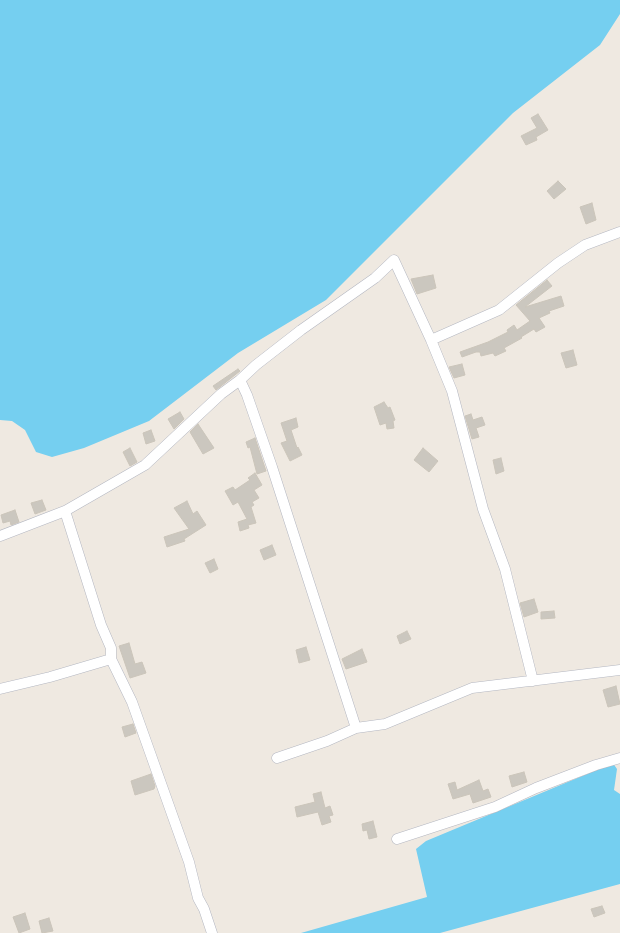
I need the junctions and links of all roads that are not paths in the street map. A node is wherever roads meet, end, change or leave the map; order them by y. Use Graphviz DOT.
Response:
graph roads {
  1 [pos="620,232"];
  2 [pos="431,340"];
  3 [pos="240,380"];
  4 [pos="64,511"];
  5 [pos="0,536"];
  6 [pos="111,659"];
  7 [pos="620,670"];
  8 [pos="533,681"];
  9 [pos="0,689"];
  10 [pos="356,728"];
  11 [pos="277,758"];
  12 [pos="620,758"];
  13 [pos="397,839"];
  14 [pos="212,933"];
  1 -- 2 [label="street"];
  2 -- 3 [label="street"];
  2 -- 8 [label="street"];
  3 -- 4 [label="street"];
  3 -- 10 [label="street"];
  4 -- 5 [label="street"];
  4 -- 6 [label="street"];
  6 -- 9 [label="street"];
  6 -- 14 [label="street"];
  7 -- 8 [label="street"];
  8 -- 10 [label="street"];
  10 -- 11 [label="street"];
  12 -- 13 [label="street"];
}
